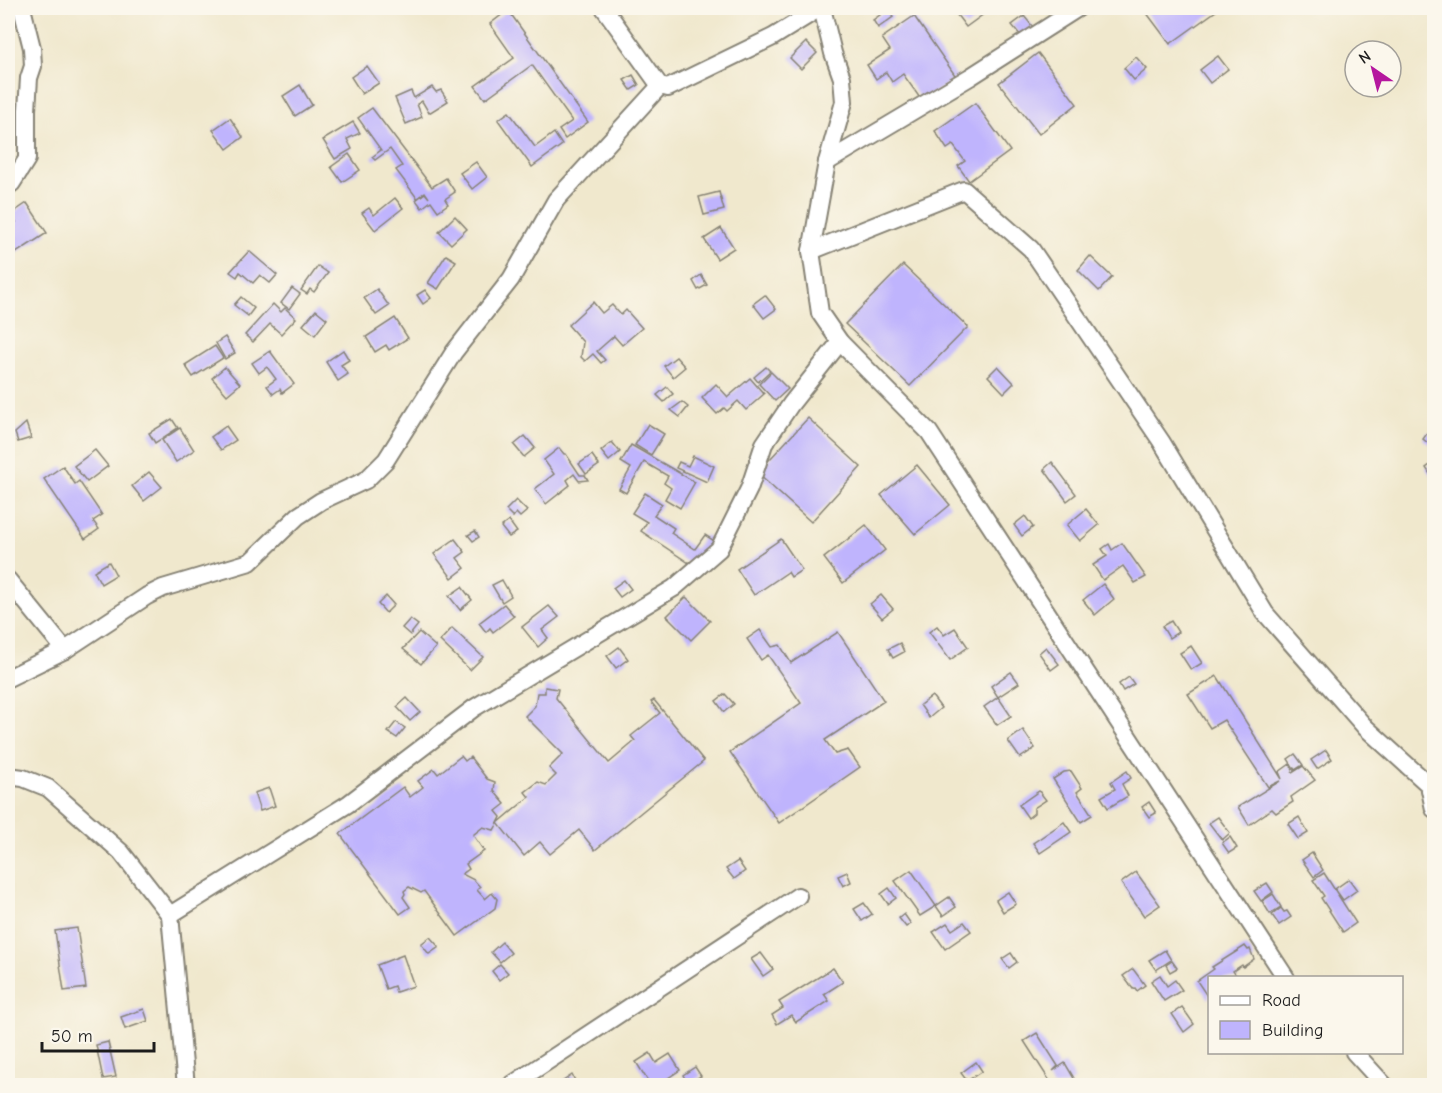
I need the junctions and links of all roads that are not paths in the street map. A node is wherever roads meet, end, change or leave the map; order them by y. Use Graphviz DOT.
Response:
graph roads {
  1 [pos="22,8"];
  2 [pos="604,8"];
  3 [pos="821,8"];
  4 [pos="1078,8"];
  5 [pos="660,86"];
  6 [pos="828,162"];
  7 [pos="8,186"];
  8 [pos="811,251"];
  9 [pos="840,342"];
  10 [pos="8,580"];
  11 [pos="65,650"];
  12 [pos="8,678"];
  13 [pos="8,776"];
  14 [pos="1432,783"];
  15 [pos="1434,809"];
  16 [pos="798,896"];
  17 [pos="170,915"];
  18 [pos="1285,976"];
  19 [pos="1355,1054"];
  20 [pos="186,1086"];
  21 [pos="510,1086"];
  22 [pos="1385,1086"];
  1 -- 7 [label="street"];
  2 -- 5 [label="street"];
  3 -- 5 [label="street"];
  3 -- 6 [label="street"];
  4 -- 6 [label="street"];
  5 -- 11 [label="street"];
  6 -- 8 [label="street"];
  8 -- 9 [label="street"];
  8 -- 14 [label="street"];
  9 -- 17 [label="street"];
  9 -- 18 [label="street"];
  10 -- 11 [label="street"];
  11 -- 12 [label="street"];
  13 -- 17 [label="street"];
  14 -- 15 [label="street"];
  16 -- 21 [label="street"];
  17 -- 20 [label="street"];
  19 -- 22 [label="street"];
}
